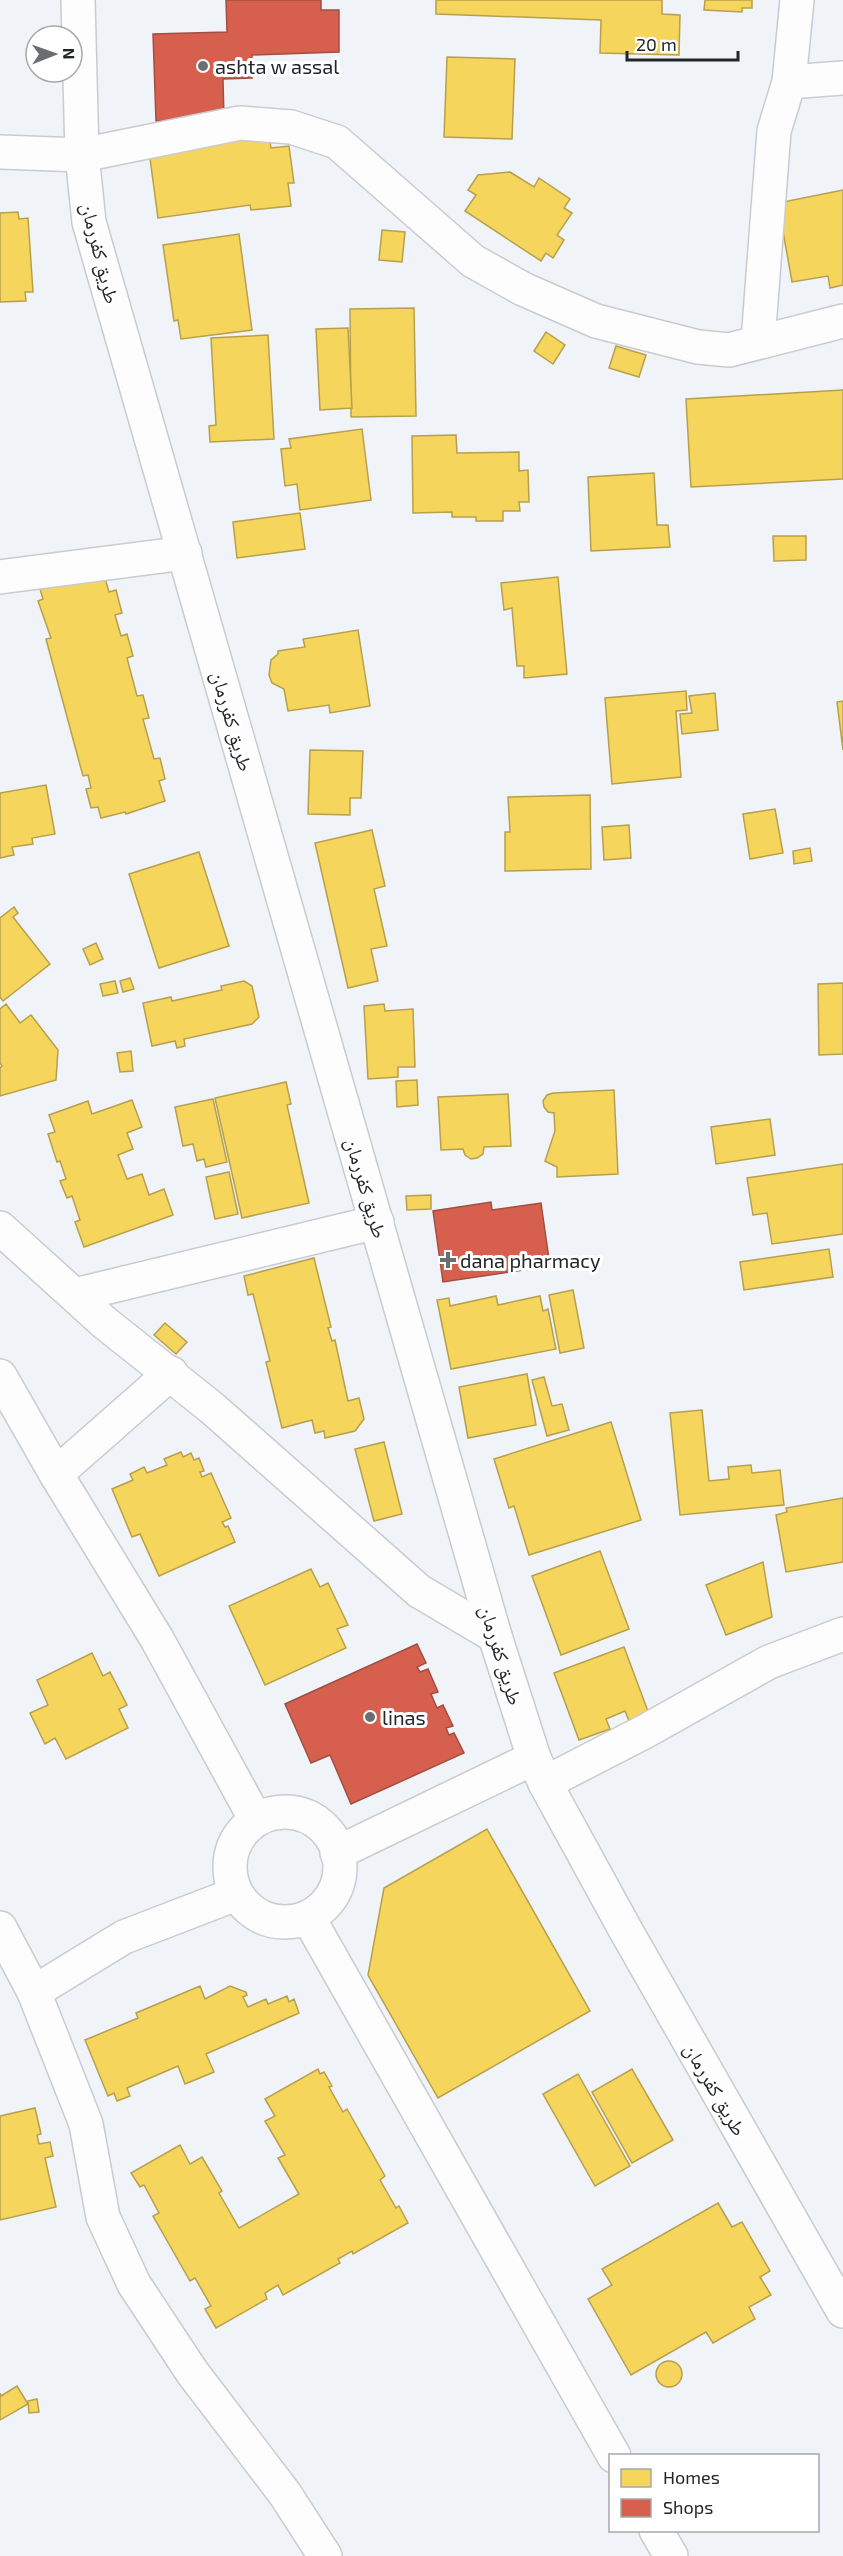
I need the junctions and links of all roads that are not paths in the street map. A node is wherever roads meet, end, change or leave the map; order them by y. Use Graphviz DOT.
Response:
graph roads {
  1 [pos="78,0"];
  2 [pos="797,0"];
  3 [pos="843,78"];
  4 [pos="789,81"];
  5 [pos="0,152"];
  6 [pos="82,155"];
  7 [pos="843,321"];
  8 [pos="758,341"];
  9 [pos="185,553"];
  10 [pos="0,577"];
  11 [pos="377,1222"];
  12 [pos="0,1228"];
  13 [pos="75,1295"];
  14 [pos="171,1373"];
  15 [pos="0,1376"];
  16 [pos="56,1474"];
  17 [pos="843,1634"];
  18 [pos="495,1636"];
  19 [pos="540,1771"];
  20 [pos="256,1820"];
  21 [pos="338,1853"];
  22 [pos="236,1894"];
  23 [pos="308,1917"];
  24 [pos="0,1928"];
  25 [pos="34,1992"];
  26 [pos="843,2311"];
  27 [pos="613,2454"];
  28 [pos="657,2532"];
  29 [pos="326,2556"];
  30 [pos="671,2556"];
  1 -- 6 [label="street, طريق كفررمان"];
  2 -- 4 [label="street"];
  3 -- 4 [label="street"];
  4 -- 8 [label="street"];
  5 -- 6 [label="street"];
  6 -- 8 [label="street"];
  6 -- 9 [label="street, طريق كفررمان"];
  7 -- 8 [label="street"];
  9 -- 10 [label="street"];
  9 -- 11 [label="street, طريق كفررمان"];
  11 -- 13 [label="street"];
  11 -- 18 [label="street, طريق كفررمان"];
  12 -- 13 [label="street"];
  13 -- 14 [label="street"];
  14 -- 16 [label="street"];
  14 -- 18 [label="street"];
  15 -- 16 [label="street"];
  16 -- 20 [label="street"];
  17 -- 19 [label="street"];
  18 -- 19 [label="street, طريق كفررمان"];
  19 -- 21 [label="street"];
  19 -- 26 [label="street, طريق كفررمان"];
  20 -- 21 [label="street"];
  20 -- 22 [label="street"];
  21 -- 23 [label="street"];
  22 -- 23 [label="street"];
  22 -- 25 [label="street"];
  23 -- 27 [label="street"];
  24 -- 25 [label="street"];
  25 -- 29 [label="street"];
  28 -- 30 [label="street"];
}
